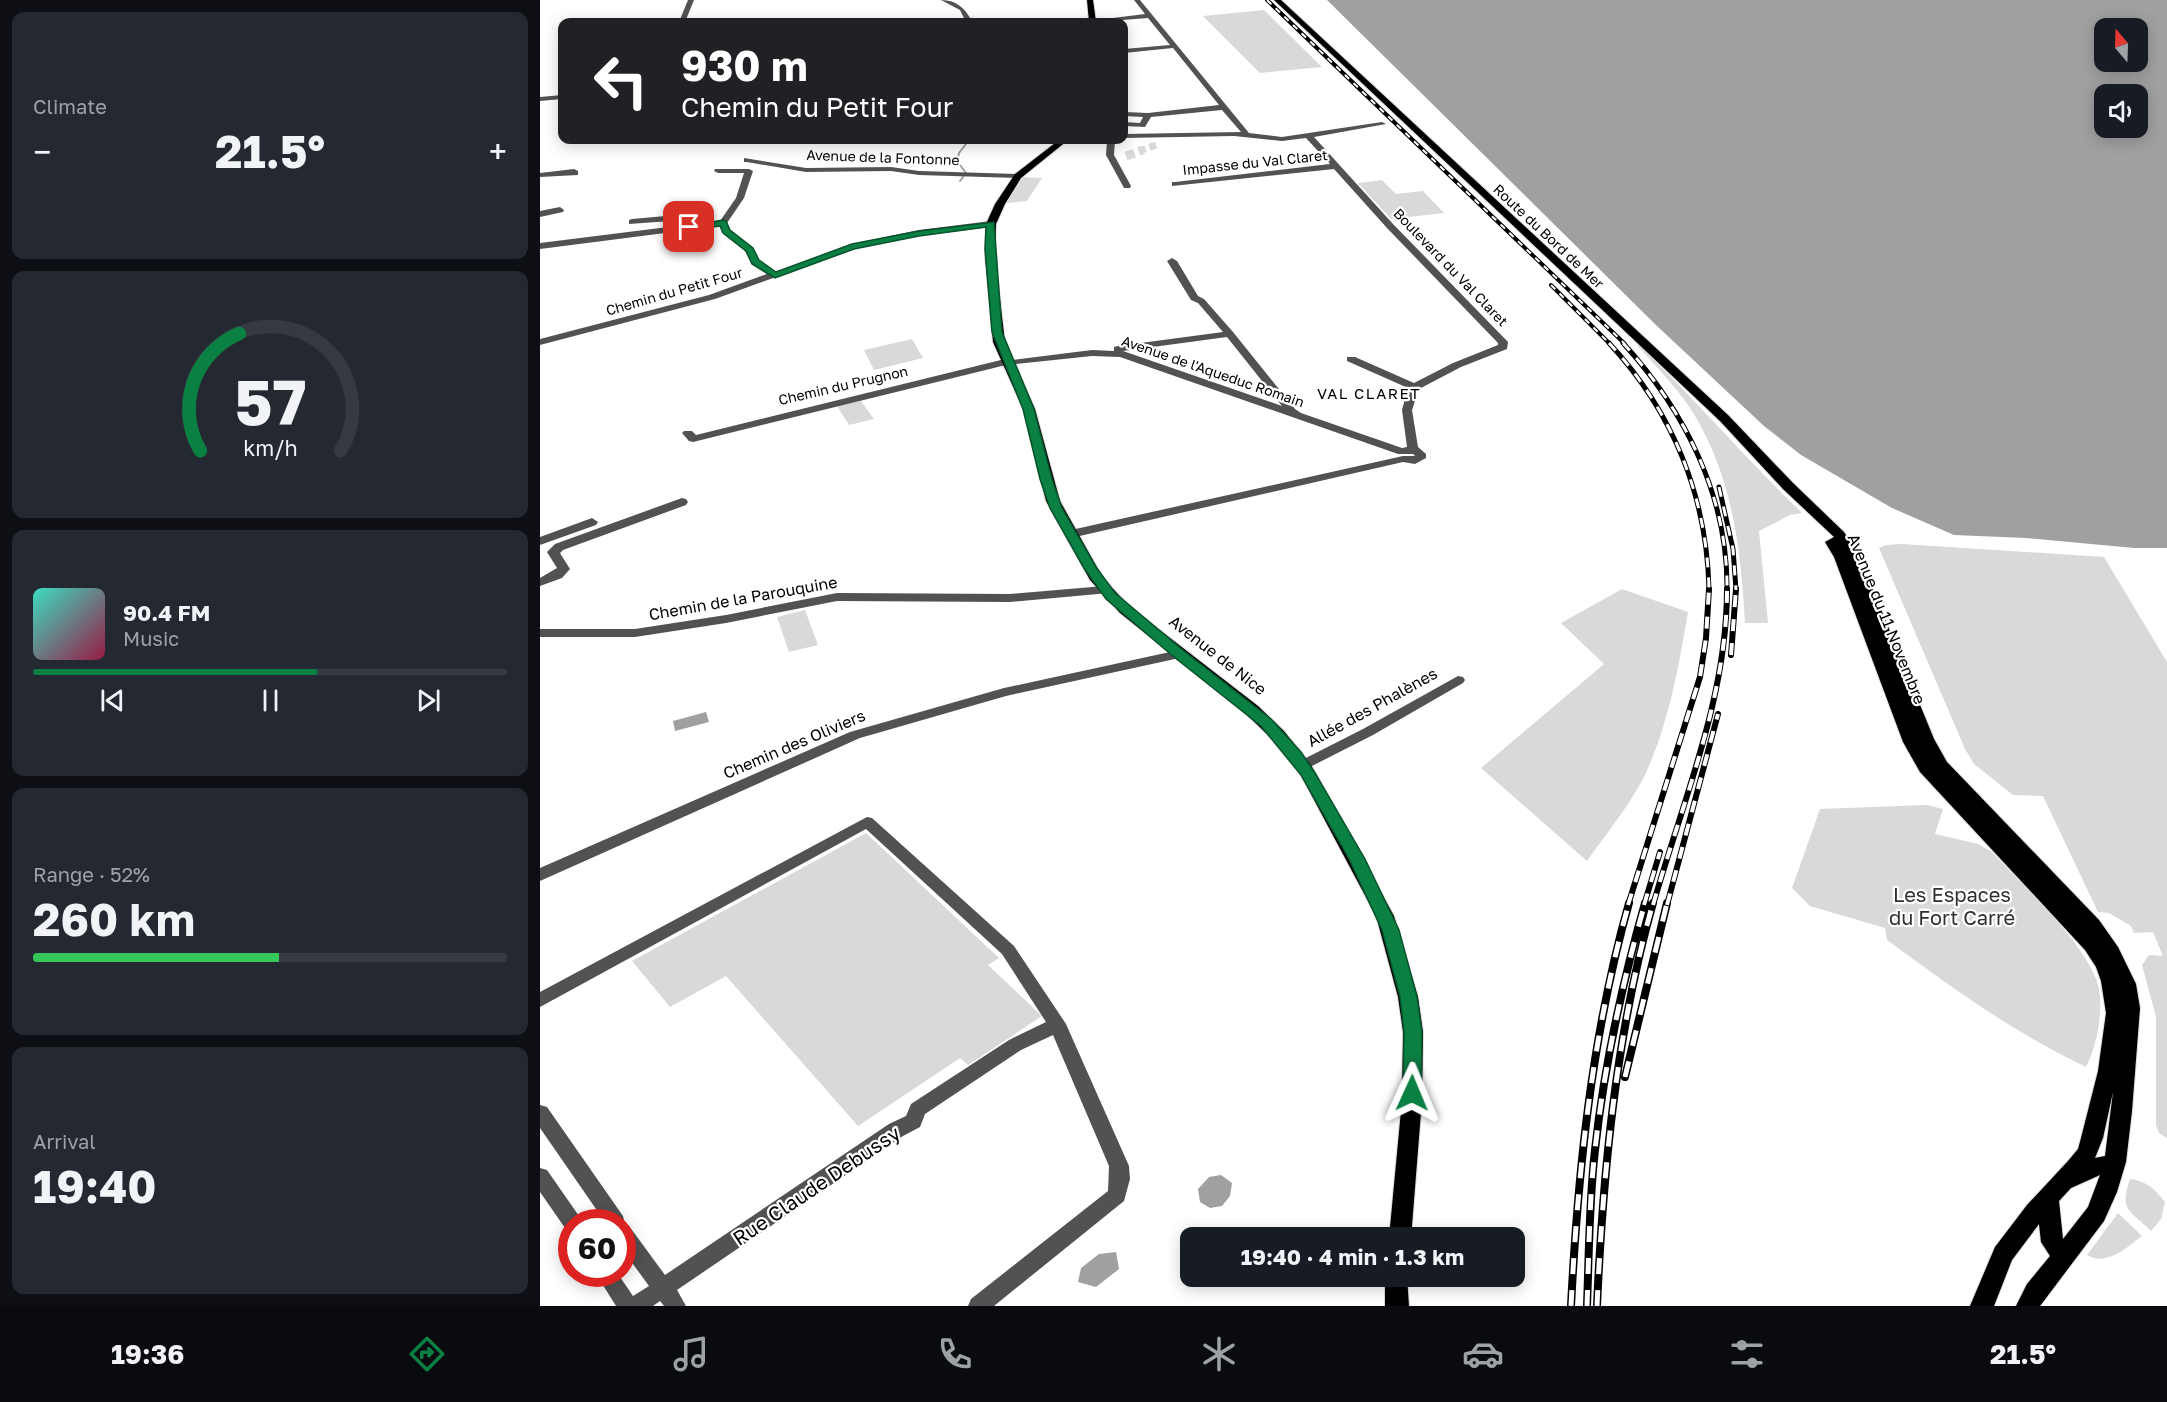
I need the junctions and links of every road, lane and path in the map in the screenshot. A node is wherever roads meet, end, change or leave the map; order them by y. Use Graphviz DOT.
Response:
graph roads {
  1 [pos="691,0"];
  2 [pos="944,0"];
  3 [pos="1090,0"];
  4 [pos="1137,0"];
  5 [pos="1277,0"];
  6 [pos="1282,0"];
  7 [pos="1288,11"];
  8 [pos="684,18"];
  9 [pos="967,18"];
  10 [pos="1092,18"];
  11 [pos="1149,18"];
  12 [pos="1128,19"];
  13 [pos="1128,21"];
  14 [pos="1176,46"];
  15 [pos="1128,51"];
  16 [pos="558,97"];
  17 [pos="540,99"];
  18 [pos="1225,107"];
  19 [pos="1128,114"];
  20 [pos="1148,115"];
  21 [pos="1128,124"];
  22 [pos="1382,124"];
  23 [pos="1245,134"];
  24 [pos="1128,136"];
  25 [pos="1309,136"];
  26 [pos="1059,144"];
  27 [pos="1112,144"];
  28 [pos="1120,144"];
  29 [pos="1128,146"];
  30 [pos="747,160"];
  31 [pos="1338,166"];
  32 [pos="717,171"];
  33 [pos="575,173"];
  34 [pos="540,175"];
  35 [pos="1018,176"];
  36 [pos="1174,184"];
  37 [pos="1127,186"];
  38 [pos="560,210"];
  39 [pos="540,214"];
  40 [pos="691,220"];
  41 [pos="632,222"];
  42 [pos="723,223"];
  43 [pos="990,226"];
  44 [pos="540,246"];
  45 [pos="1172,261"];
  46 [pos="775,276"];
  47 [pos="1230,334"];
  48 [pos="540,342"];
  49 [pos="1092,353"];
  50 [pos="1350,359"];
  51 [pos="1009,362"];
  52 [pos="1414,387"];
  53 [pos="1308,420"];
  54 [pos="688,433"];
  55 [pos="1406,454"];
  56 [pos="1788,486"];
  57 [pos="682,502"];
  58 [pos="592,522"];
  59 [pos="1071,534"];
  60 [pos="540,541"];
  61 [pos="540,547"];
  62 [pos="554,552"];
  63 [pos="540,582"];
  64 [pos="1101,585"];
  65 [pos="1857,600"];
  66 [pos="540,633"];
  67 [pos="1884,636"];
  68 [pos="1179,654"];
  69 [pos="1458,680"];
  70 [pos="1303,765"];
  71 [pos="1963,811"];
  72 [pos="2028,857"];
  73 [pos="540,875"];
  74 [pos="540,1000"];
  75 [pos="1057,1024"];
  76 [pos="540,1113"];
  77 [pos="2115,1162"];
  78 [pos="540,1176"];
  79 [pos="2054,1192"];
  80 [pos="563,1209"];
  81 [pos="607,1209"];
  82 [pos="1401,1227"];
  83 [pos="636,1251"];
  84 [pos="2065,1257"];
  85 [pos="615,1287"];
  86 [pos="1394,1287"];
  87 [pos="1396,1287"];
  88 [pos="663,1288"];
  89 [pos="628,1306"];
  90 [pos="636,1306"];
  91 [pos="676,1306"];
  92 [pos="978,1306"];
  93 [pos="1389,1306"];
  94 [pos="1397,1306"];
  95 [pos="1982,1306"];
  96 [pos="2028,1306"];
  1 -- 8 [label="street"];
  2 -- 9 [label="street"];
  3 -- 10 [label="main road"];
  4 -- 11 [label="street"];
  5 -- 7 [label="main road, Route du Bord de Mer"];
  6 -- 7 [label="main road, Route du Bord de Mer"];
  7 -- 56 [label="main road, Route du Bord de Mer"];
  11 -- 12 [label="street"];
  11 -- 13 [label="street"];
  11 -- 14 [label="street"];
  14 -- 15 [label="street"];
  14 -- 18 [label="street"];
  16 -- 17 [label="street"];
  18 -- 20 [label="street"];
  18 -- 23 [label="street"];
  19 -- 20 [label="street"];
  20 -- 21 [label="street"];
  22 -- 25 [label="street"];
  23 -- 24 [label="street"];
  23 -- 25 [label="street"];
  25 -- 31 [label="street, Boulevard du Val Claret"];
  26 -- 35 [label="main road"];
  27 -- 37 [label="street"];
  28 -- 29 [label="street"];
  30 -- 35 [label="street, Avenue de la Fontonne"];
  31 -- 36 [label="street, Impasse du Val Claret"];
  31 -- 52 [label="street, Boulevard du Val Claret"];
  32 -- 42 [label="street"];
  33 -- 34 [label="street"];
  35 -- 43 [label="main road"];
  38 -- 39 [label="street"];
  40 -- 41 [label="street"];
  40 -- 42 [label="street"];
  40 -- 44 [label="street"];
  42 -- 46 [label="street"];
  43 -- 46 [label="street, Chemin du Petit Four"];
  43 -- 51 [label="main road, Avenue de Nice"];
  45 -- 47 [label="street"];
  46 -- 48 [label="street, Chemin du Petit Four"];
  47 -- 49 [label="street"];
  47 -- 53 [label="street"];
  49 -- 51 [label="street, Avenue de l'Aqueduc Romain"];
  49 -- 53 [label="street, Avenue de l'Aqueduc Romain"];
  50 -- 52 [label="street"];
  51 -- 54 [label="street, Chemin du Prugnon"];
  51 -- 59 [label="main road, Avenue de Nice"];
  52 -- 55 [label="street"];
  53 -- 55 [label="street, Avenue de l'Aqueduc Romain"];
  55 -- 59 [label="street"];
  56 -- 65 [label="main road, Avenue du 11 Novembre"];
  56 -- 67 [label="main road, Avenue du 11 Novembre"];
  57 -- 62 [label="street"];
  58 -- 60 [label="street"];
  59 -- 64 [label="main road, Avenue de Nice"];
  61 -- 62 [label="street"];
  62 -- 63 [label="street"];
  64 -- 66 [label="street, Chemin de la Parouquine"];
  64 -- 68 [label="main road, Avenue de Nice"];
  65 -- 67 [label="main road"];
  65 -- 71 [label="main road, Avenue du 11 Novembre"];
  67 -- 72 [label="main road, Avenue du 11 Novembre"];
  68 -- 70 [label="main road, Avenue de Nice"];
  68 -- 73 [label="street, Chemin des Oliviers"];
  69 -- 70 [label="street, Allée des Phalènes"];
  70 -- 82 [label="main road, Avenue de Nice"];
  71 -- 72 [label="main road"];
  71 -- 79 [label="main road, Avenue du 11 Novembre"];
  72 -- 77 [label="main road, Avenue du 11 Novembre"];
  74 -- 75 [label="street"];
  75 -- 88 [label="street, Rue Claude Debussy"];
  75 -- 92 [label="street"];
  76 -- 81 [label="street"];
  77 -- 79 [label="main road"];
  77 -- 84 [label="main road, Avenue du 11 Novembre"];
  78 -- 80 [label="street"];
  79 -- 84 [label="main road"];
  79 -- 95 [label="main road, Avenue du 11 Novembre"];
  83 -- 88 [label="street"];
  84 -- 96 [label="main road, Avenue du 11 Novembre"];
  85 -- 89 [label="street"];
  86 -- 93 [label="main road"];
  87 -- 94 [label="main road"];
  88 -- 90 [label="street, Rue Claude Debussy"];
  88 -- 91 [label="street"];
}
